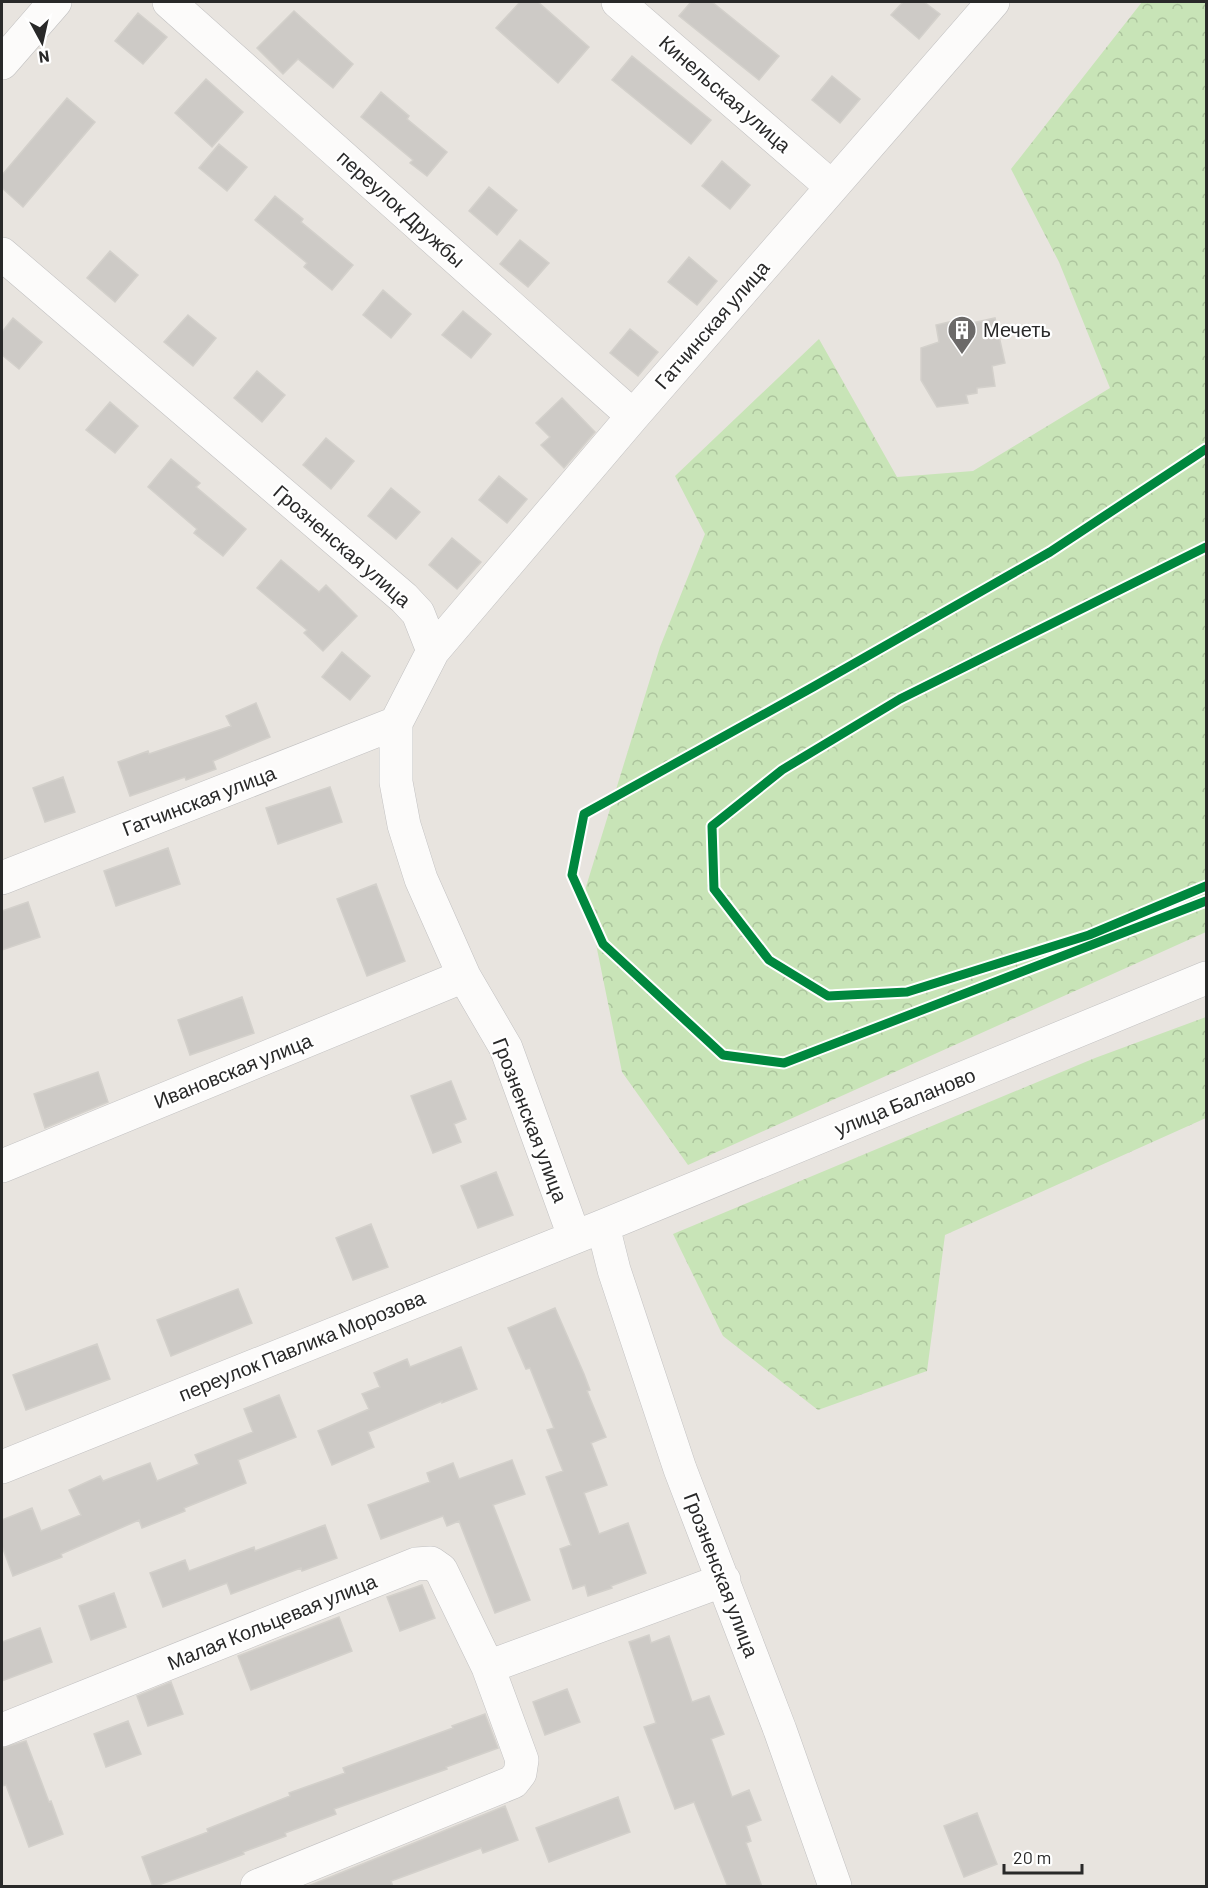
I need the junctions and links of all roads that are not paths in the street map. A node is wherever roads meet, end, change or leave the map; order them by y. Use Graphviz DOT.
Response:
graph roads {
  1 [pos="54,2"];
  2 [pos="168,2"];
  3 [pos="618,2"];
  4 [pos="993,2"];
  5 [pos="2,63"];
  6 [pos="832,187"];
  7 [pos="2,254"];
  8 [pos="633,416"];
  9 [pos="433,651"];
  10 [pos="396,723"];
  11 [pos="2,878"];
  12 [pos="464,976"];
  13 [pos="1206,978"];
  14 [pos="2,1166"];
  15 [pos="588,1231"];
  16 [pos="2,1467"];
  17 [pos="724,1580"];
  18 [pos="488,1667"];
  19 [pos="2,1730"];
  20 [pos="257,1887"];
  21 [pos="835,1887"];
  1 -- 5 [label="street"];
  2 -- 8 [label="street, переулок Дружбы"];
  3 -- 6 [label="street, Кинельская улица"];
  4 -- 6 [label="street, Гатчинская улица"];
  6 -- 8 [label="street, Гатчинская улица"];
  7 -- 9 [label="street, Грозненская улица"];
  8 -- 9 [label="street, Гатчинская улица"];
  9 -- 10 [label="street, Грозненская улица"];
  10 -- 11 [label="street, Гатчинская улица"];
  10 -- 12 [label="street, Грозненская улица"];
  12 -- 14 [label="street, Ивановская улица"];
  12 -- 15 [label="street, Грозненская улица"];
  13 -- 15 [label="street, улица Баланово"];
  15 -- 16 [label="street, переулок Павлика Морозова"];
  15 -- 17 [label="street, Грозненская улица"];
  17 -- 18 [label="street"];
  17 -- 21 [label="street, Грозненская улица"];
  18 -- 19 [label="street, Малая Кольцевая улица"];
  18 -- 20 [label="street, Малая Кольцевая улица"];
}
